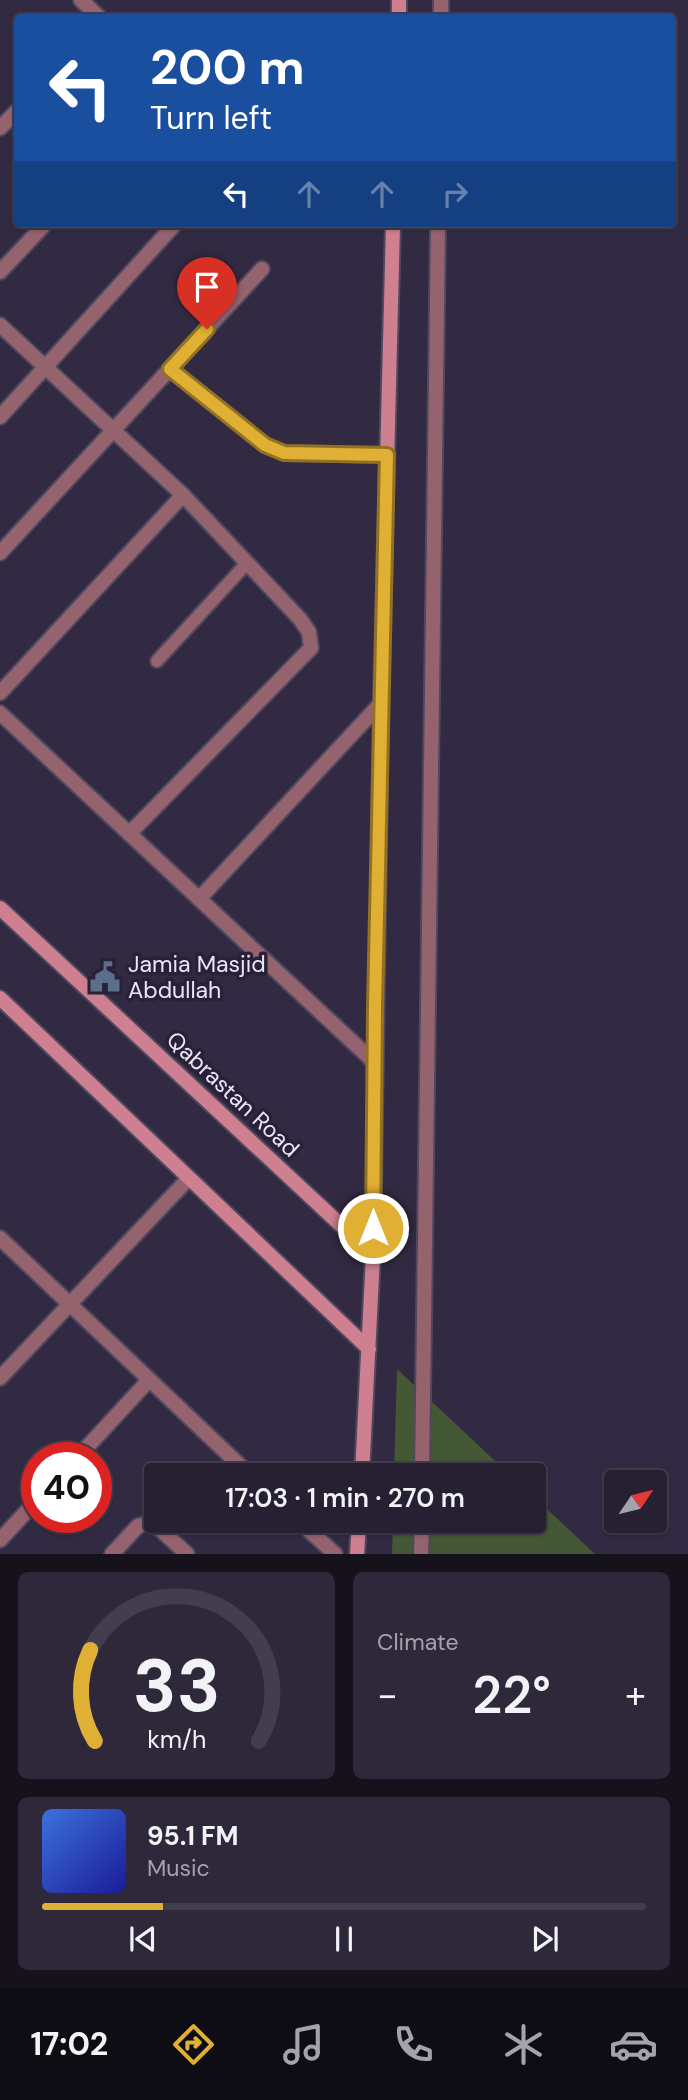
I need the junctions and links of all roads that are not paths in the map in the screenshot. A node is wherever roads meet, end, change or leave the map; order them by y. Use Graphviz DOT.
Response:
graph roads {
  1 [pos="81,0"];
  2 [pos="96,14"];
  3 [pos="14,114"];
  4 [pos="0,128"];
  5 [pos="41,228"];
  6 [pos="171,228"];
  7 [pos="393,228"];
  8 [pos="438,228"];
  9 [pos="262,269"];
  10 [pos="0,272"];
  11 [pos="0,325"];
  12 [pos="46,368"];
  13 [pos="170,369"];
  14 [pos="0,417"];
  15 [pos="113,430"];
  16 [pos="387,455"];
  17 [pos="183,495"];
  18 [pos="0,552"];
  19 [pos="247,563"];
  20 [pos="157,661"];
  21 [pos="0,692"];
  22 [pos="381,703"];
  23 [pos="0,713"];
  24 [pos="129,834"];
  25 [pos="199,899"];
  26 [pos="0,908"];
  27 [pos="0,998"];
  28 [pos="374,1062"];
  29 [pos="189,1178"];
  30 [pos="0,1238"];
  31 [pos="373,1255"];
  32 [pos="69,1304"];
  33 [pos="369,1349"];
  34 [pos="0,1378"];
  35 [pos="149,1380"];
  36 [pos="91,1442"];
  37 [pos="237,1463"];
  38 [pos="363,1463"];
  39 [pos="422,1463"];
  40 [pos="21,1517"];
  41 [pos="312,1533"];
  42 [pos="358,1533"];
  43 [pos="422,1533"];
  44 [pos="0,1540"];
  45 [pos="112,1554"];
  46 [pos="187,1554"];
  47 [pos="335,1554"];
  48 [pos="357,1554"];
  49 [pos="421,1554"];
  1 -- 2 [label="street"];
  3 -- 4 [label="street"];
  5 -- 10 [label="street"];
  6 -- 12 [label="street"];
  7 -- 16 [label="street"];
  8 -- 39 [label="street"];
  9 -- 13 [label="street"];
  11 -- 12 [label="street"];
  12 -- 14 [label="street"];
  12 -- 15 [label="street"];
  13 -- 15 [label="street"];
  13 -- 16 [label="street"];
  15 -- 17 [label="street"];
  15 -- 18 [label="street"];
  16 -- 22 [label="street"];
  17 -- 19 [label="street"];
  17 -- 21 [label="street"];
  19 -- 20 [label="lane"];
  19 -- 24 [label="street"];
  22 -- 25 [label="street"];
  22 -- 28 [label="street"];
  23 -- 24 [label="street"];
  24 -- 25 [label="street"];
  25 -- 28 [label="street"];
  26 -- 31 [label="street, Qabrastan Road"];
  27 -- 29 [label="street"];
  28 -- 31 [label="street"];
  29 -- 32 [label="street"];
  29 -- 33 [label="street"];
  30 -- 32 [label="street"];
  31 -- 33 [label="street"];
  32 -- 34 [label="street"];
  32 -- 35 [label="street"];
  33 -- 38 [label="street"];
  35 -- 36 [label="street"];
  35 -- 37 [label="street"];
  40 -- 44 [label="street"];
  41 -- 47 [label="street"];
  42 -- 48 [label="street"];
  43 -- 49 [label="street"];
  45 -- 46 [label="street"];
}
